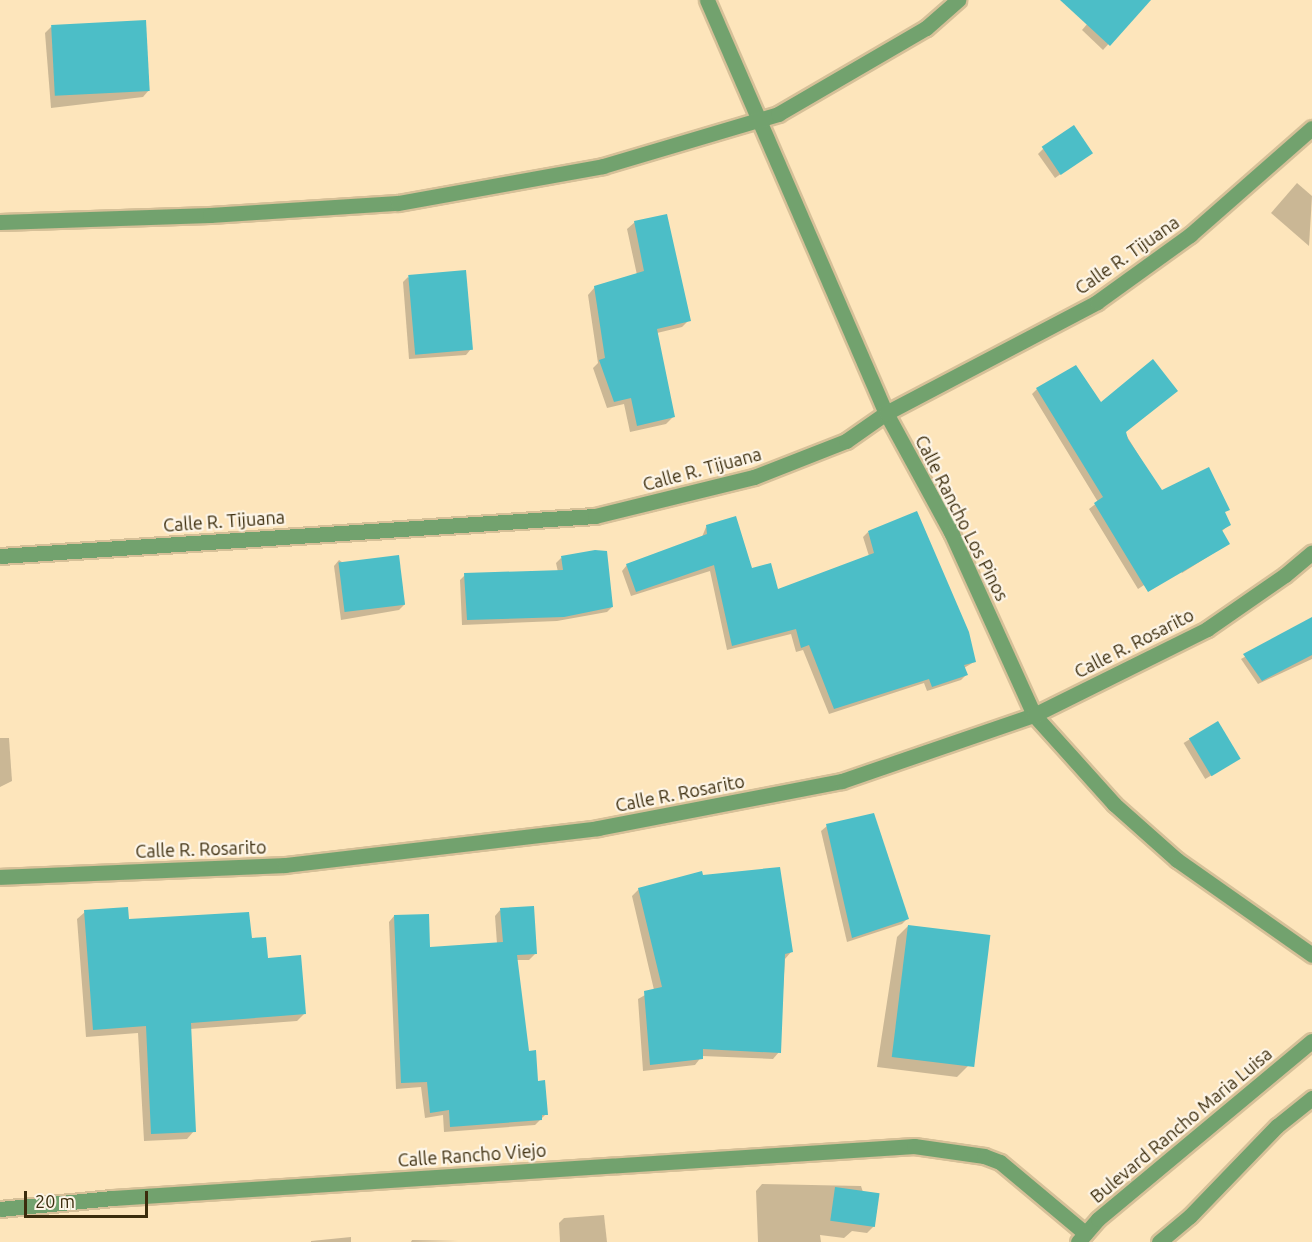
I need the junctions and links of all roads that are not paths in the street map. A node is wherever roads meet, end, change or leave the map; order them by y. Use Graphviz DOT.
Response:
graph roads {
  1 [pos="707,0"];
  2 [pos="958,0"];
  3 [pos="758,120"];
  4 [pos="1312,128"];
  5 [pos="0,222"];
  6 [pos="886,413"];
  7 [pos="1312,552"];
  8 [pos="0,556"];
  9 [pos="1034,715"];
  10 [pos="0,878"];
  11 [pos="1312,955"];
  12 [pos="1312,1041"];
  13 [pos="1312,1098"];
  14 [pos="0,1209"];
  15 [pos="1082,1238"];
  16 [pos="1159,1242"];
  1 -- 3 [label="street, Calle Rancho Los Pinos"];
  2 -- 3 [label="street"];
  3 -- 5 [label="street"];
  3 -- 6 [label="street, Calle Rancho Los Pinos"];
  4 -- 6 [label="street, Calle R. Tijuana"];
  6 -- 8 [label="street, Calle R. Tijuana"];
  6 -- 9 [label="street, Calle Rancho Los Pinos"];
  7 -- 9 [label="street, Calle R. Rosarito"];
  9 -- 10 [label="street, Calle R. Rosarito"];
  9 -- 11 [label="street, Calle Rancho Los Pinos"];
  12 -- 15 [label="street, Bulevard Rancho Maria Luisa"];
  13 -- 16 [label="street"];
  14 -- 15 [label="street, Calle Rancho Viejo"];
}
